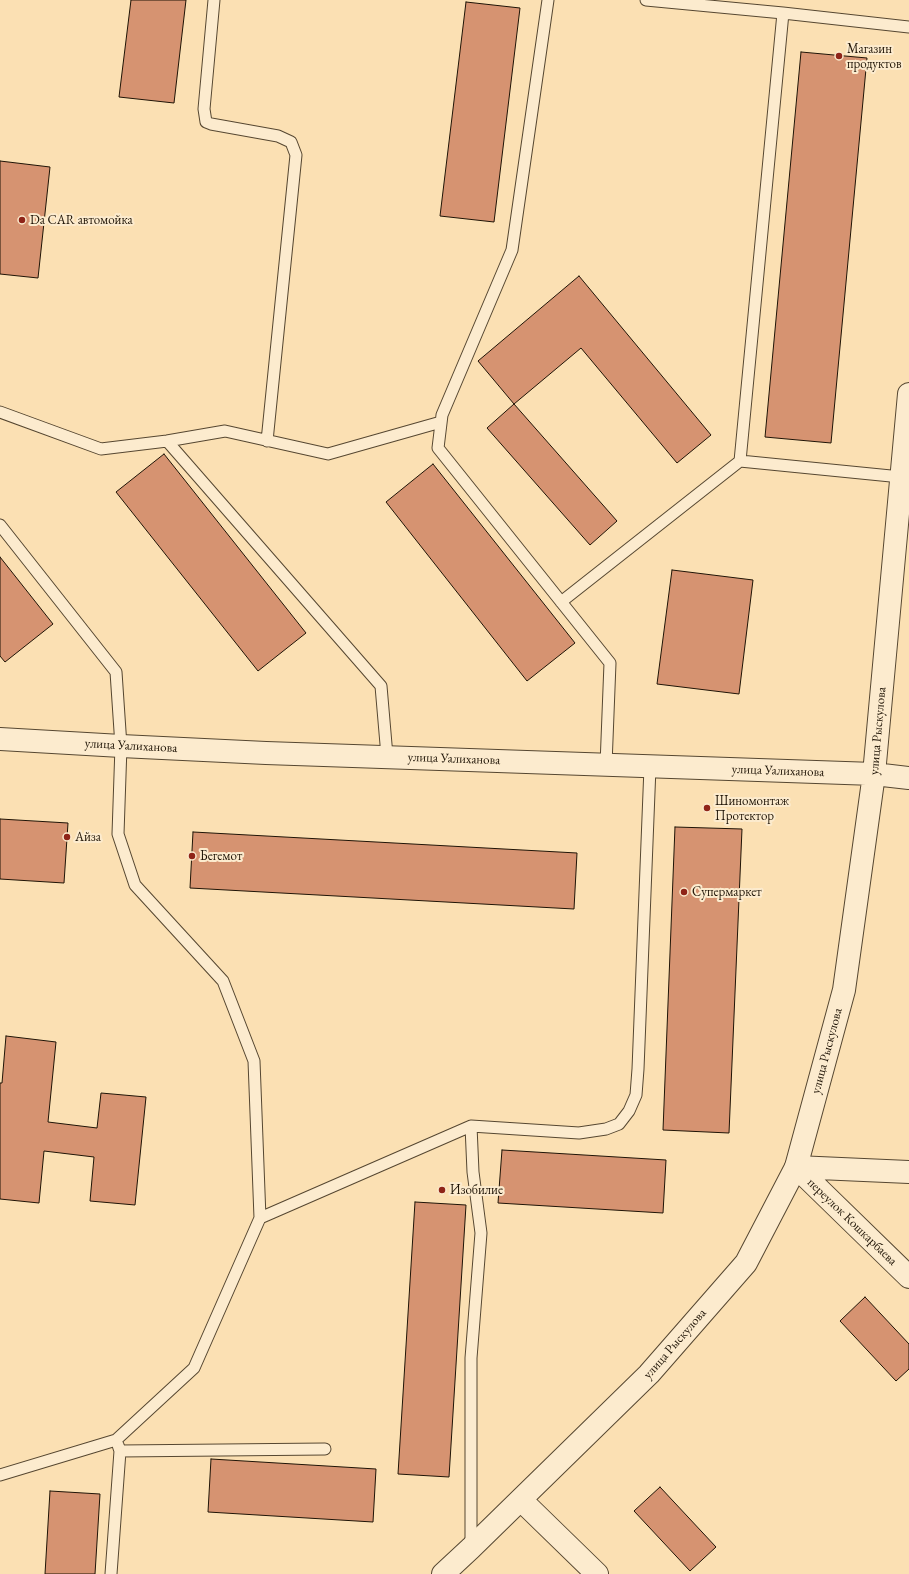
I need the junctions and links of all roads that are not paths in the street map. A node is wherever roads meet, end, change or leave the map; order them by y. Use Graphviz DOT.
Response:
graph roads {
  1 [pos="214,0"];
  2 [pos="548,0"];
  3 [pos="646,0"];
  4 [pos="783,13"];
  5 [pos="909,27"];
  6 [pos="909,394"];
  7 [pos="0,412"];
  8 [pos="441,422"];
  9 [pos="167,441"];
  10 [pos="267,441"];
  11 [pos="740,461"];
  12 [pos="902,477"];
  13 [pos="0,525"];
  14 [pos="561,602"];
  15 [pos="0,739"];
  16 [pos="121,746"];
  17 [pos="387,756"];
  18 [pos="606,765"];
  19 [pos="650,767"];
  20 [pos="874,774"];
  21 [pos="909,778"];
  22 [pos="471,1126"];
  23 [pos="796,1167"];
  24 [pos="909,1172"];
  25 [pos="260,1218"];
  26 [pos="909,1277"];
  27 [pos="118,1446"];
  28 [pos="326,1449"];
  29 [pos="0,1475"];
  30 [pos="521,1500"];
  31 [pos="471,1548"];
  32 [pos="111,1574"];
  33 [pos="442,1574"];
  34 [pos="597,1574"];
  1 -- 10 [label="lane"];
  2 -- 8 [label="lane"];
  3 -- 4 [label="lane"];
  4 -- 5 [label="lane"];
  4 -- 11 [label="lane"];
  6 -- 12 [label="street, улица Рыскулова"];
  7 -- 9 [label="lane"];
  8 -- 10 [label="lane"];
  8 -- 14 [label="lane"];
  9 -- 10 [label="lane"];
  9 -- 17 [label="lane"];
  11 -- 12 [label="lane"];
  11 -- 14 [label="lane"];
  12 -- 20 [label="street, улица Рыскулова"];
  13 -- 16 [label="lane"];
  14 -- 18 [label="lane"];
  15 -- 16 [label="street, улица Уалиханова"];
  16 -- 17 [label="street, улица Уалиханова"];
  16 -- 25 [label="lane"];
  17 -- 18 [label="street, улица Уалиханова"];
  18 -- 19 [label="street, улица Уалиханова"];
  19 -- 20 [label="street, улица Уалиханова"];
  19 -- 22 [label="lane"];
  20 -- 21 [label="street, улица Уалиханова"];
  20 -- 23 [label="street, улица Рыскулова"];
  22 -- 25 [label="lane"];
  22 -- 31 [label="lane"];
  23 -- 24 [label="street"];
  23 -- 26 [label="street, переулок Кошкарбаева"];
  23 -- 30 [label="street, улица Рыскулова"];
  25 -- 27 [label="lane"];
  27 -- 28 [label="lane"];
  27 -- 29 [label="lane"];
  27 -- 32 [label="lane"];
  30 -- 31 [label="street, улица Рыскулова"];
  30 -- 34 [label="street"];
  31 -- 33 [label="street, улица Рыскулова"];
}
